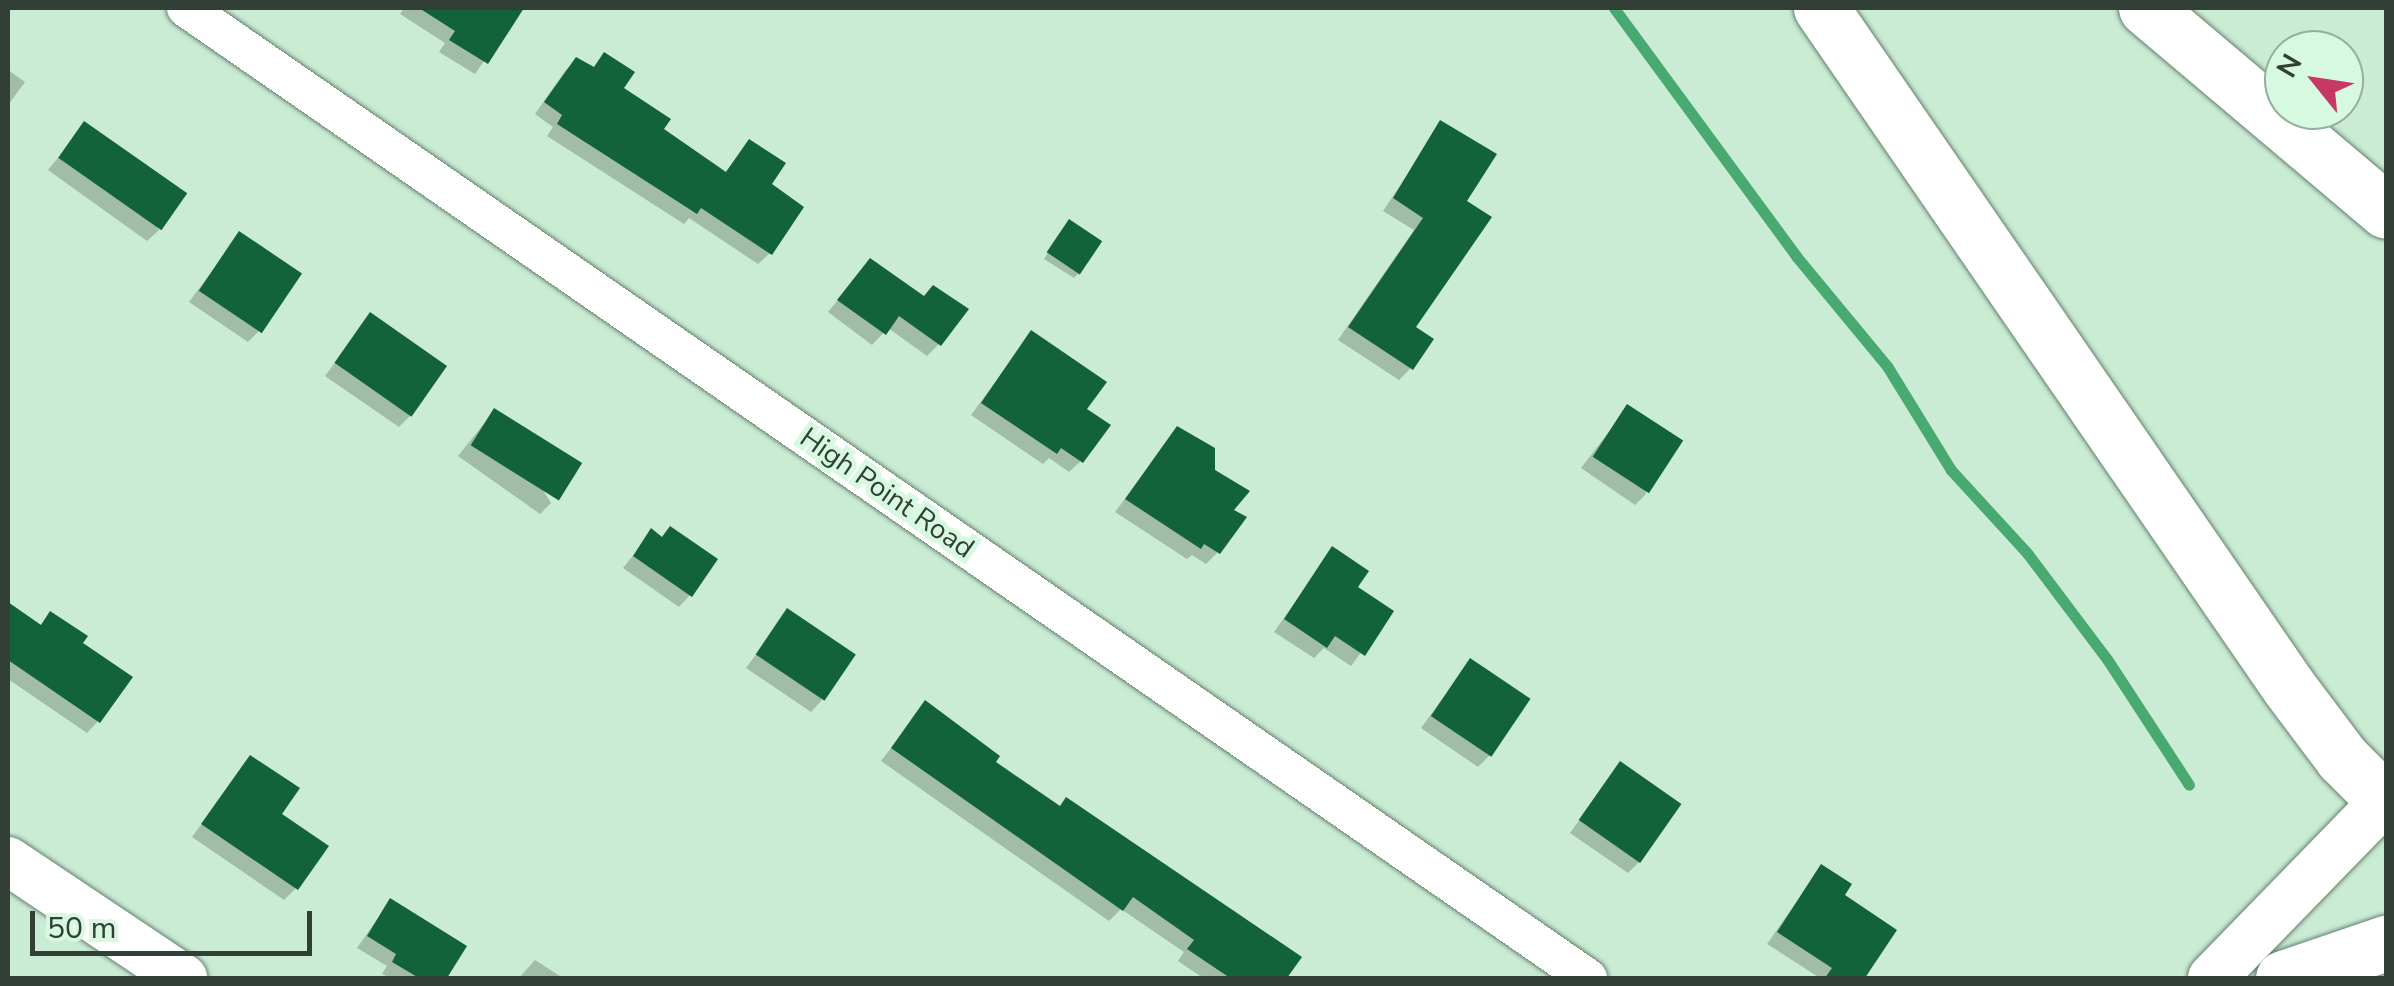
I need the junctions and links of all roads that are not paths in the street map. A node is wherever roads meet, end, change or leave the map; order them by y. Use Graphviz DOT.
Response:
graph roads {
  1 [pos="186,8"];
  2 [pos="1821,8"];
  3 [pos="2146,8"];
  4 [pos="2386,211"];
  5 [pos="2386,802"];
  6 [pos="8,861"];
  7 [pos="2386,943"];
  8 [pos="183,978"];
  9 [pos="1588,978"];
  10 [pos="2212,978"];
  11 [pos="2283,978"];
  1 -- 9 [label="street, High Point Road"];
  2 -- 5 [label="highway"];
  3 -- 4 [label="highway"];
  5 -- 10 [label="street"];
  6 -- 8 [label="street"];
  7 -- 11 [label="highway"];
}
